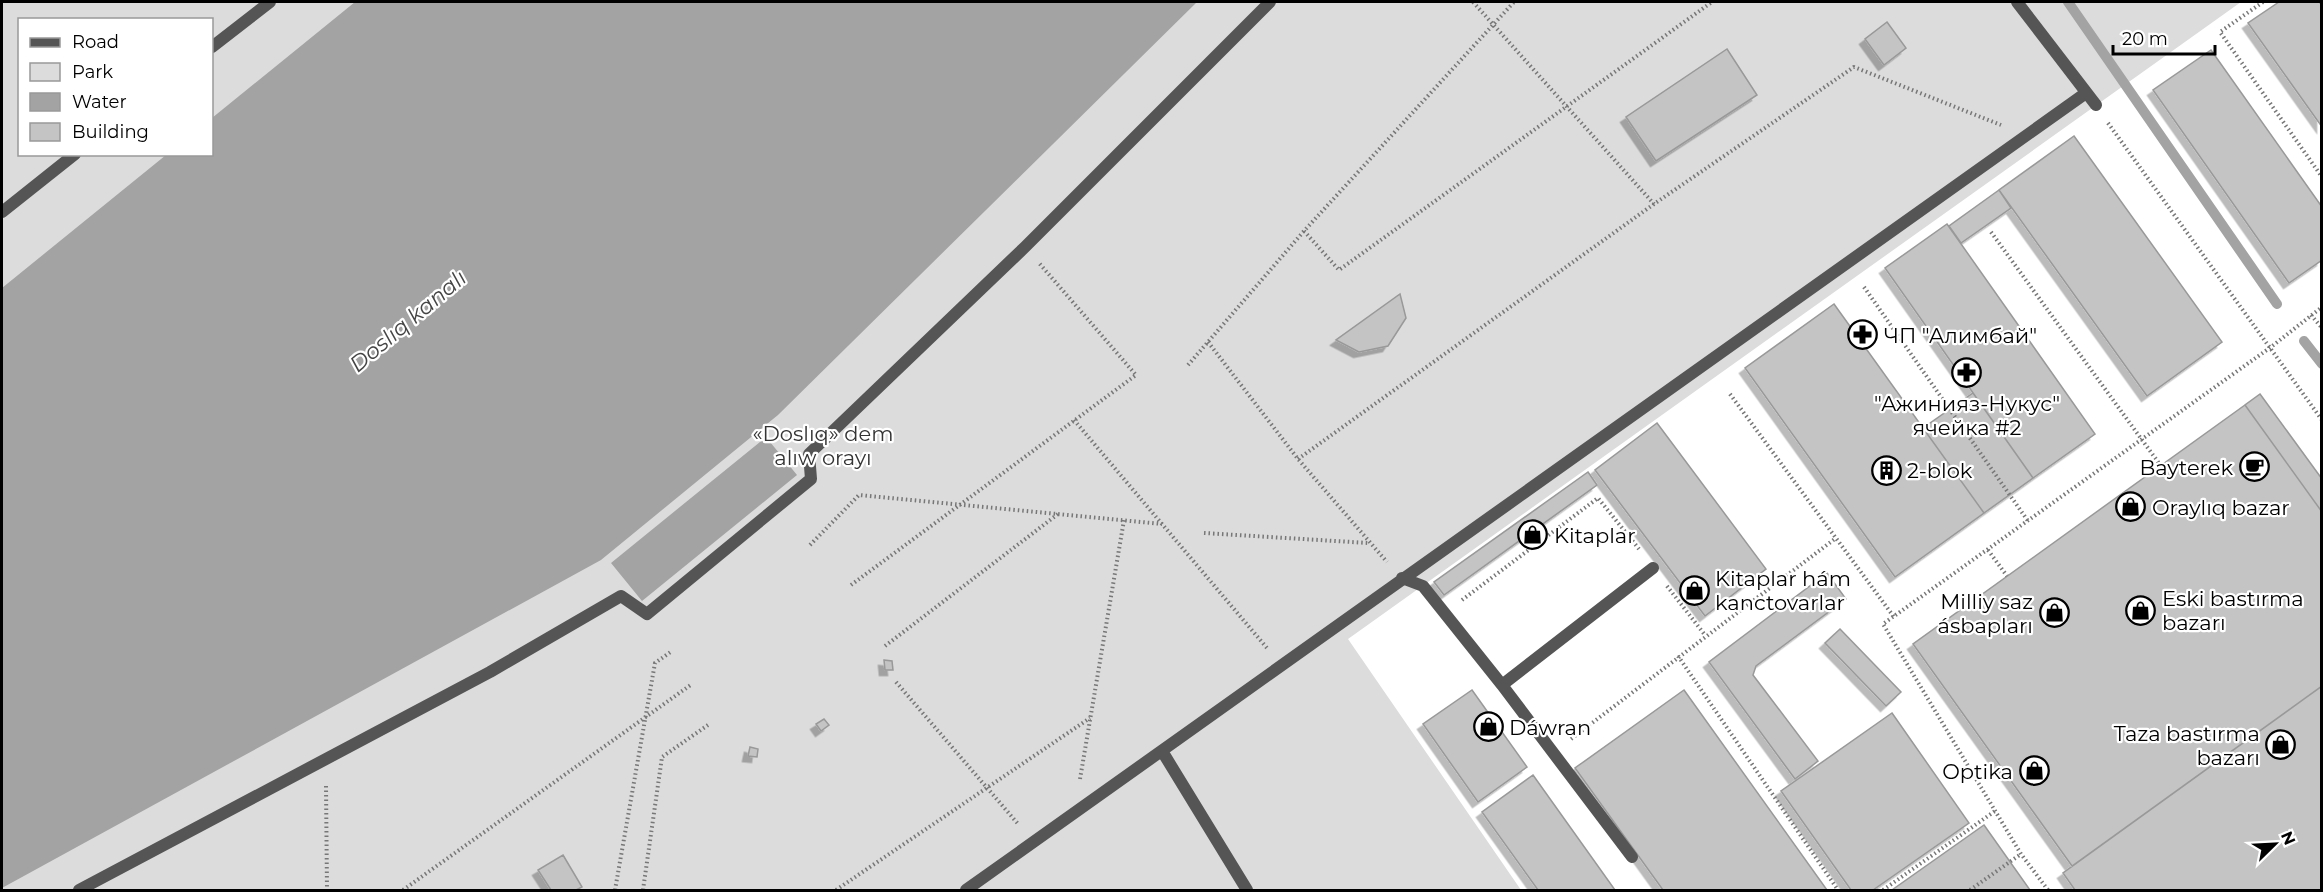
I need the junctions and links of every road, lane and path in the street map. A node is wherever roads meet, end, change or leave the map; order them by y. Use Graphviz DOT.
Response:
graph roads {
  1 [pos="270,2"];
  2 [pos="1270,2"];
  3 [pos="1473,2"];
  4 [pos="1514,2"];
  5 [pos="1712,2"];
  6 [pos="2017,2"];
  7 [pos="2263,2"];
  8 [pos="1494,24"];
  9 [pos="213,46"];
  10 [pos="2086,93"];
  11 [pos="1567,104"];
  12 [pos="2096,105"];
  13 [pos="2026,135"];
  14 [pos="72,156"];
  15 [pos="2322,177"];
  16 [pos="1654,204"];
  17 [pos="2,212"];
  18 [pos="1304,231"];
  19 [pos="1991,232"];
  20 [pos="1025,247"];
  21 [pos="1864,287"];
  22 [pos="2322,307"];
  23 [pos="2311,315"];
  24 [pos="2322,328"];
  25 [pos="1208,342"];
  26 [pos="2271,347"];
  27 [pos="1188,365"];
  28 [pos="1730,394"];
  29 [pos="1074,420"];
  30 [pos="2322,420"];
  31 [pos="2142,439"];
  32 [pos="1298,459"];
  33 [pos="2160,466"];
  34 [pos="958,504"];
  35 [pos="1059,513"];
  36 [pos="1124,520"];
  37 [pos="2028,521"];
  38 [pos="1162,524"];
  39 [pos="1204,533"];
  40 [pos="1836,538"];
  41 [pos="1369,543"];
  42 [pos="810,545"];
  43 [pos="1988,550"];
  44 [pos="1653,568"];
  45 [pos="2007,576"];
  46 [pos="1402,578"];
  47 [pos="851,585"];
  48 [pos="1444,614"];
  49 [pos="1894,617"];
  50 [pos="1706,635"];
  51 [pos="885,646"];
  52 [pos="672,651"];
  53 [pos="1678,656"];
  54 [pos="1282,666"];
  55 [pos="896,682"];
  56 [pos="692,684"];
  57 [pos="1502,685"];
  58 [pos="1090,718"];
  59 [pos="644,720"];
  60 [pos="708,725"];
  61 [pos="1162,751"];
  62 [pos="1554,752"];
  63 [pos="326,758"];
  64 [pos="987,789"];
  65 [pos="1995,811"];
  66 [pos="1075,813"];
  67 [pos="1034,842"];
  68 [pos="2021,854"];
  69 [pos="1632,857"];
  70 [pos="79,891"];
  71 [pos="327,891"];
  72 [pos="404,891"];
  73 [pos="615,891"];
  74 [pos="643,891"];
  75 [pos="836,891"];
  76 [pos="966,891"];
  77 [pos="1247,891"];
  78 [pos="1838,891"];
  79 [pos="1883,891"];
  80 [pos="1970,891"];
  81 [pos="2048,891"];
  1 -- 9 [label="street"];
  2 -- 20 [label="street"];
  3 -- 8 [label="path"];
  4 -- 8 [label="path"];
  5 -- 11 [label="path"];
  6 -- 10 [label="street"];
  7 -- 15 [label="path"];
  8 -- 11 [label="path"];
  8 -- 18 [label="path"];
  10 -- 12 [label="street"];
  10 -- 13 [label="street"];
  11 -- 16 [label="path"];
  11 -- 18 [label="path"];
  12 -- 26 [label="path"];
  13 -- 16 [label="path"];
  13 -- 46 [label="street"];
  14 -- 17 [label="street"];
  16 -- 32 [label="path"];
  18 -- 25 [label="path"];
  19 -- 31 [label="path"];
  20 -- 29 [label="path"];
  20 -- 63 [label="street"];
  21 -- 37 [label="path"];
  22 -- 23 [label="path"];
  23 -- 24 [label="path"];
  23 -- 26 [label="path"];
  25 -- 27 [label="path"];
  25 -- 32 [label="path"];
  26 -- 30 [label="path"];
  26 -- 31 [label="path"];
  28 -- 40 [label="path"];
  29 -- 34 [label="path"];
  29 -- 38 [label="path"];
  31 -- 33 [label="path"];
  31 -- 37 [label="path"];
  32 -- 41 [label="path"];
  34 -- 35 [label="path"];
  34 -- 42 [label="path"];
  34 -- 47 [label="path"];
  35 -- 36 [label="path"];
  35 -- 51 [label="path"];
  36 -- 38 [label="path"];
  36 -- 58 [label="path"];
  37 -- 43 [label="path"];
  38 -- 54 [label="path"];
  39 -- 41 [label="path"];
  40 -- 49 [label="path"];
  40 -- 50 [label="path"];
  41 -- 46 [label="path"];
  43 -- 45 [label="path"];
  43 -- 49 [label="path"];
  44 -- 48 [label="path"];
  44 -- 50 [label="path"];
  44 -- 57 [label="street"];
  46 -- 48 [label="street"];
  46 -- 54 [label="street"];
  48 -- 57 [label="street"];
  49 -- 65 [label="path"];
  50 -- 53 [label="path"];
  52 -- 59 [label="path"];
  53 -- 62 [label="path"];
  53 -- 78 [label="path"];
  54 -- 61 [label="street"];
  55 -- 64 [label="path"];
  56 -- 59 [label="path"];
  57 -- 62 [label="street"];
  58 -- 64 [label="path"];
  58 -- 66 [label="path"];
  59 -- 72 [label="path"];
  59 -- 73 [label="path"];
  60 -- 74 [label="path"];
  61 -- 66 [label="street"];
  61 -- 77 [label="street"];
  62 -- 69 [label="street"];
  63 -- 70 [label="street"];
  63 -- 71 [label="path"];
  64 -- 67 [label="path"];
  64 -- 75 [label="path"];
  65 -- 68 [label="path"];
  65 -- 79 [label="path"];
  66 -- 67 [label="street"];
  67 -- 76 [label="street"];
  68 -- 80 [label="path"];
  68 -- 81 [label="path"];
}
